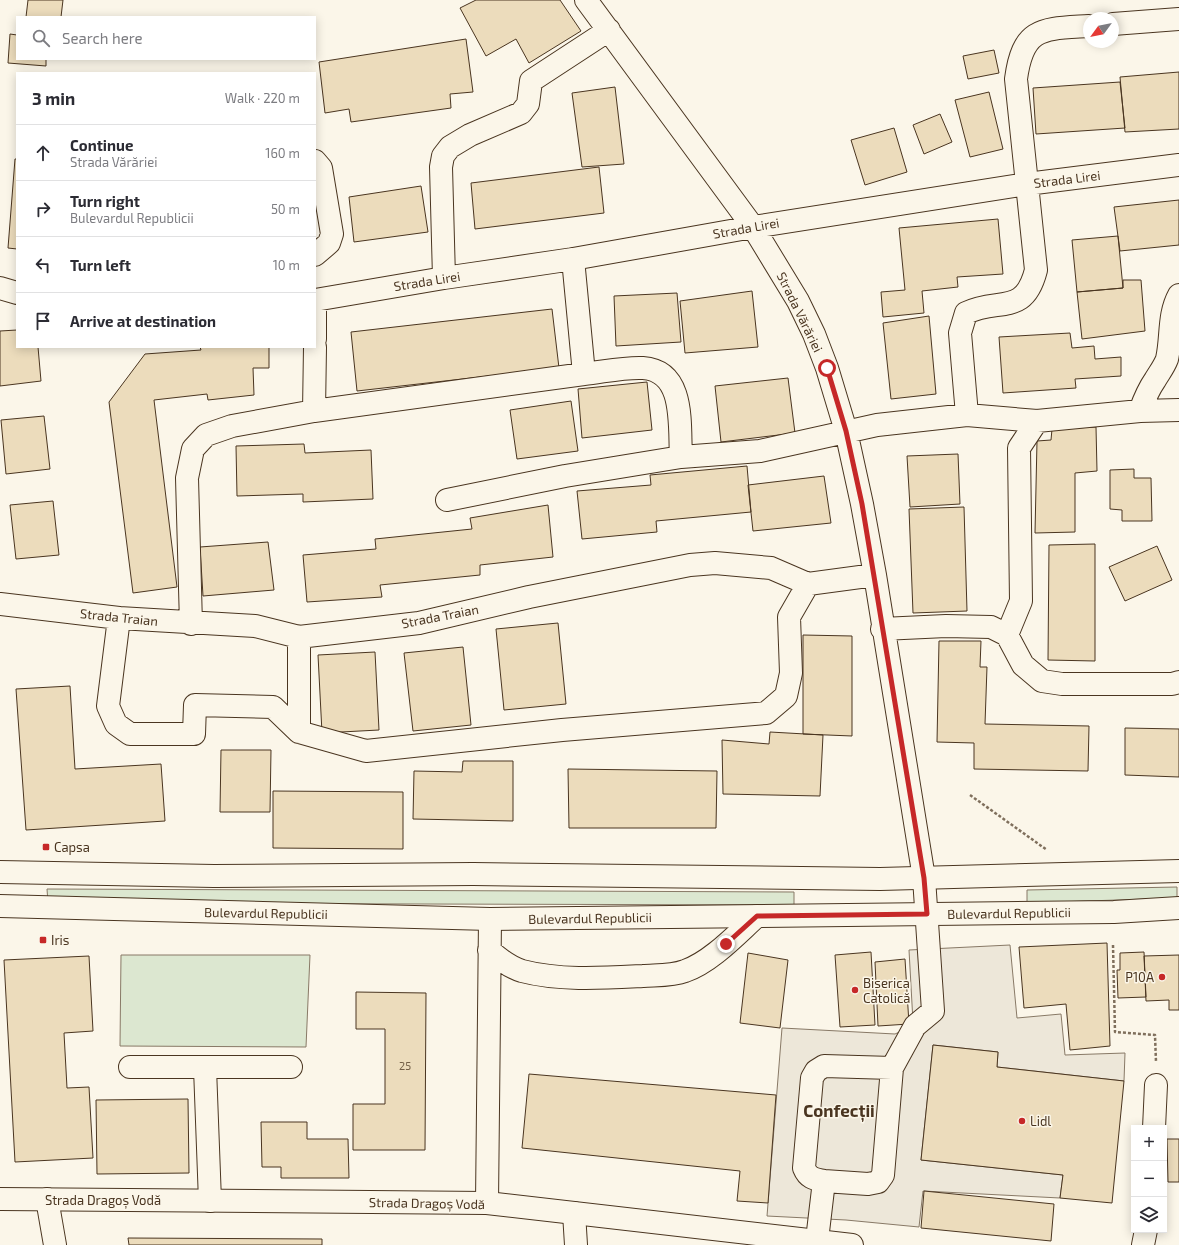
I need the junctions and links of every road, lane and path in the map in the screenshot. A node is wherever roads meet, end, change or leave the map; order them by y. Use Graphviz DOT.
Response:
graph roads {
  1 [pos="586,0"];
  2 [pos="1179,19"];
  3 [pos="1119,24"];
  4 [pos="1083,26"];
  5 [pos="609,30"];
  6 [pos="316,162"];
  7 [pos="1179,165"];
  8 [pos="1027,184"];
  9 [pos="753,227"];
  10 [pos="316,254"];
  11 [pos="573,259"];
  12 [pos="444,278"];
  13 [pos="0,288"];
  14 [pos="16,293"];
  15 [pos="1179,295"];
  16 [pos="316,300"];
  17 [pos="315,348"];
  18 [pos="584,374"];
  19 [pos="1179,410"];
  20 [pos="314,411"];
  21 [pos="1140,411"];
  22 [pos="968,415"];
  23 [pos="1037,421"];
  24 [pos="846,431"];
  25 [pos="681,457"];
  26 [pos="447,500"];
  27 [pos="874,575"];
  28 [pos="808,584"];
  29 [pos="0,604"];
  30 [pos="119,618"];
  31 [pos="191,624"];
  32 [pos="882,629"];
  33 [pos="1007,635"];
  34 [pos="299,637"];
  35 [pos="1179,682"];
  36 [pos="299,732"];
  37 [pos="970,795"];
  38 [pos="1179,871"];
  39 [pos="0,872"];
  40 [pos="1055,875"];
  41 [pos="924,878"];
  42 [pos="0,906"];
  43 [pos="1179,908"];
  44 [pos="927,914"];
  45 [pos="757,916"];
  46 [pos="490,919"];
  47 [pos="1113,945"];
  48 [pos="489,950"];
  49 [pos="291,1067"];
  50 [pos="130,1068"];
  51 [pos="206,1068"];
  52 [pos="892,1068"];
  53 [pos="1156,1085"];
  54 [pos="1154,1125"];
  55 [pos="824,1181"];
  56 [pos="0,1198"];
  57 [pos="47,1199"];
  58 [pos="210,1201"];
  59 [pos="487,1203"];
  60 [pos="574,1213"];
  61 [pos="1145,1233"];
  62 [pos="818,1240"];
  63 [pos="55,1245"];
  64 [pos="576,1245"];
  65 [pos="852,1245"];
  66 [pos="1143,1245"];
  1 -- 5 [label="main road, Strada Vărăriei"];
  2 -- 3 [label="main road"];
  4 -- 8 [label="main road"];
  5 -- 9 [label="main road, Strada Vărăriei"];
  5 -- 12 [label="main road"];
  6 -- 10 [label="main road"];
  7 -- 8 [label="main road, Strada Lirei"];
  8 -- 9 [label="main road, Strada Lirei"];
  8 -- 22 [label="main road"];
  9 -- 11 [label="main road, Strada Lirei"];
  9 -- 24 [label="main road, Strada Vărăriei"];
  11 -- 12 [label="main road, Strada Lirei"];
  11 -- 18 [label="main road"];
  12 -- 16 [label="main road, Strada Lirei"];
  13 -- 14 [label="main road"];
  15 -- 21 [label="main road"];
  17 -- 20 [label="main road"];
  18 -- 20 [label="main road"];
  18 -- 25 [label="main road"];
  19 -- 21 [label="main road"];
  20 -- 31 [label="main road"];
  21 -- 23 [label="main road"];
  22 -- 23 [label="main road"];
  22 -- 24 [label="main road"];
  23 -- 33 [label="main road"];
  24 -- 25 [label="main road"];
  24 -- 27 [label="main road, Strada Vărăriei"];
  25 -- 26 [label="main road"];
  27 -- 28 [label="main road"];
  27 -- 32 [label="main road, Strada Vărăriei"];
  28 -- 34 [label="main road, Strada Traian"];
  28 -- 36 [label="main road"];
  29 -- 30 [label="main road, Strada Traian"];
  30 -- 31 [label="main road, Strada Traian"];
  30 -- 36 [label="main road"];
  31 -- 34 [label="main road, Strada Traian"];
  32 -- 33 [label="main road"];
  32 -- 41 [label="main road, Strada Vărăriei"];
  33 -- 35 [label="main road"];
  34 -- 36 [label="main road"];
  37 -- 40 [label="path"];
  38 -- 40 [label="main road"];
  39 -- 41 [label="main road"];
  40 -- 41 [label="main road"];
  41 -- 44 [label="main road, Strada Vărăriei"];
  42 -- 46 [label="main road, Bulevardul Republicii"];
  43 -- 44 [label="main road, Bulevardul Republicii"];
  44 -- 45 [label="main road, Bulevardul Republicii"];
  44 -- 52 [label="main road, Strada Vărăriei"];
  45 -- 46 [label="main road, Bulevardul Republicii"];
  45 -- 48 [label="main road"];
  46 -- 48 [label="main road"];
  47 -- 53 [label="path"];
  48 -- 59 [label="main road"];
  49 -- 51 [label="main road"];
  50 -- 51 [label="main road"];
  51 -- 58 [label="main road"];
  52 -- 55 [label="main road"];
  52 -- 55 [label="main road"];
  53 -- 54 [label="main road"];
  55 -- 62 [label="main road"];
  56 -- 57 [label="main road, Strada Dragoș Vodă"];
  57 -- 58 [label="main road, Strada Dragoș Vodă"];
  57 -- 63 [label="main road"];
  58 -- 59 [label="main road, Strada Dragoș Vodă"];
  59 -- 60 [label="main road, Strada Dragoș Vodă"];
  60 -- 62 [label="main road, Strada Dragoș Vodă"];
  60 -- 64 [label="main road"];
  61 -- 66 [label="main road"];
  62 -- 65 [label="main road, Strada Dragoș Vodă"];
}
